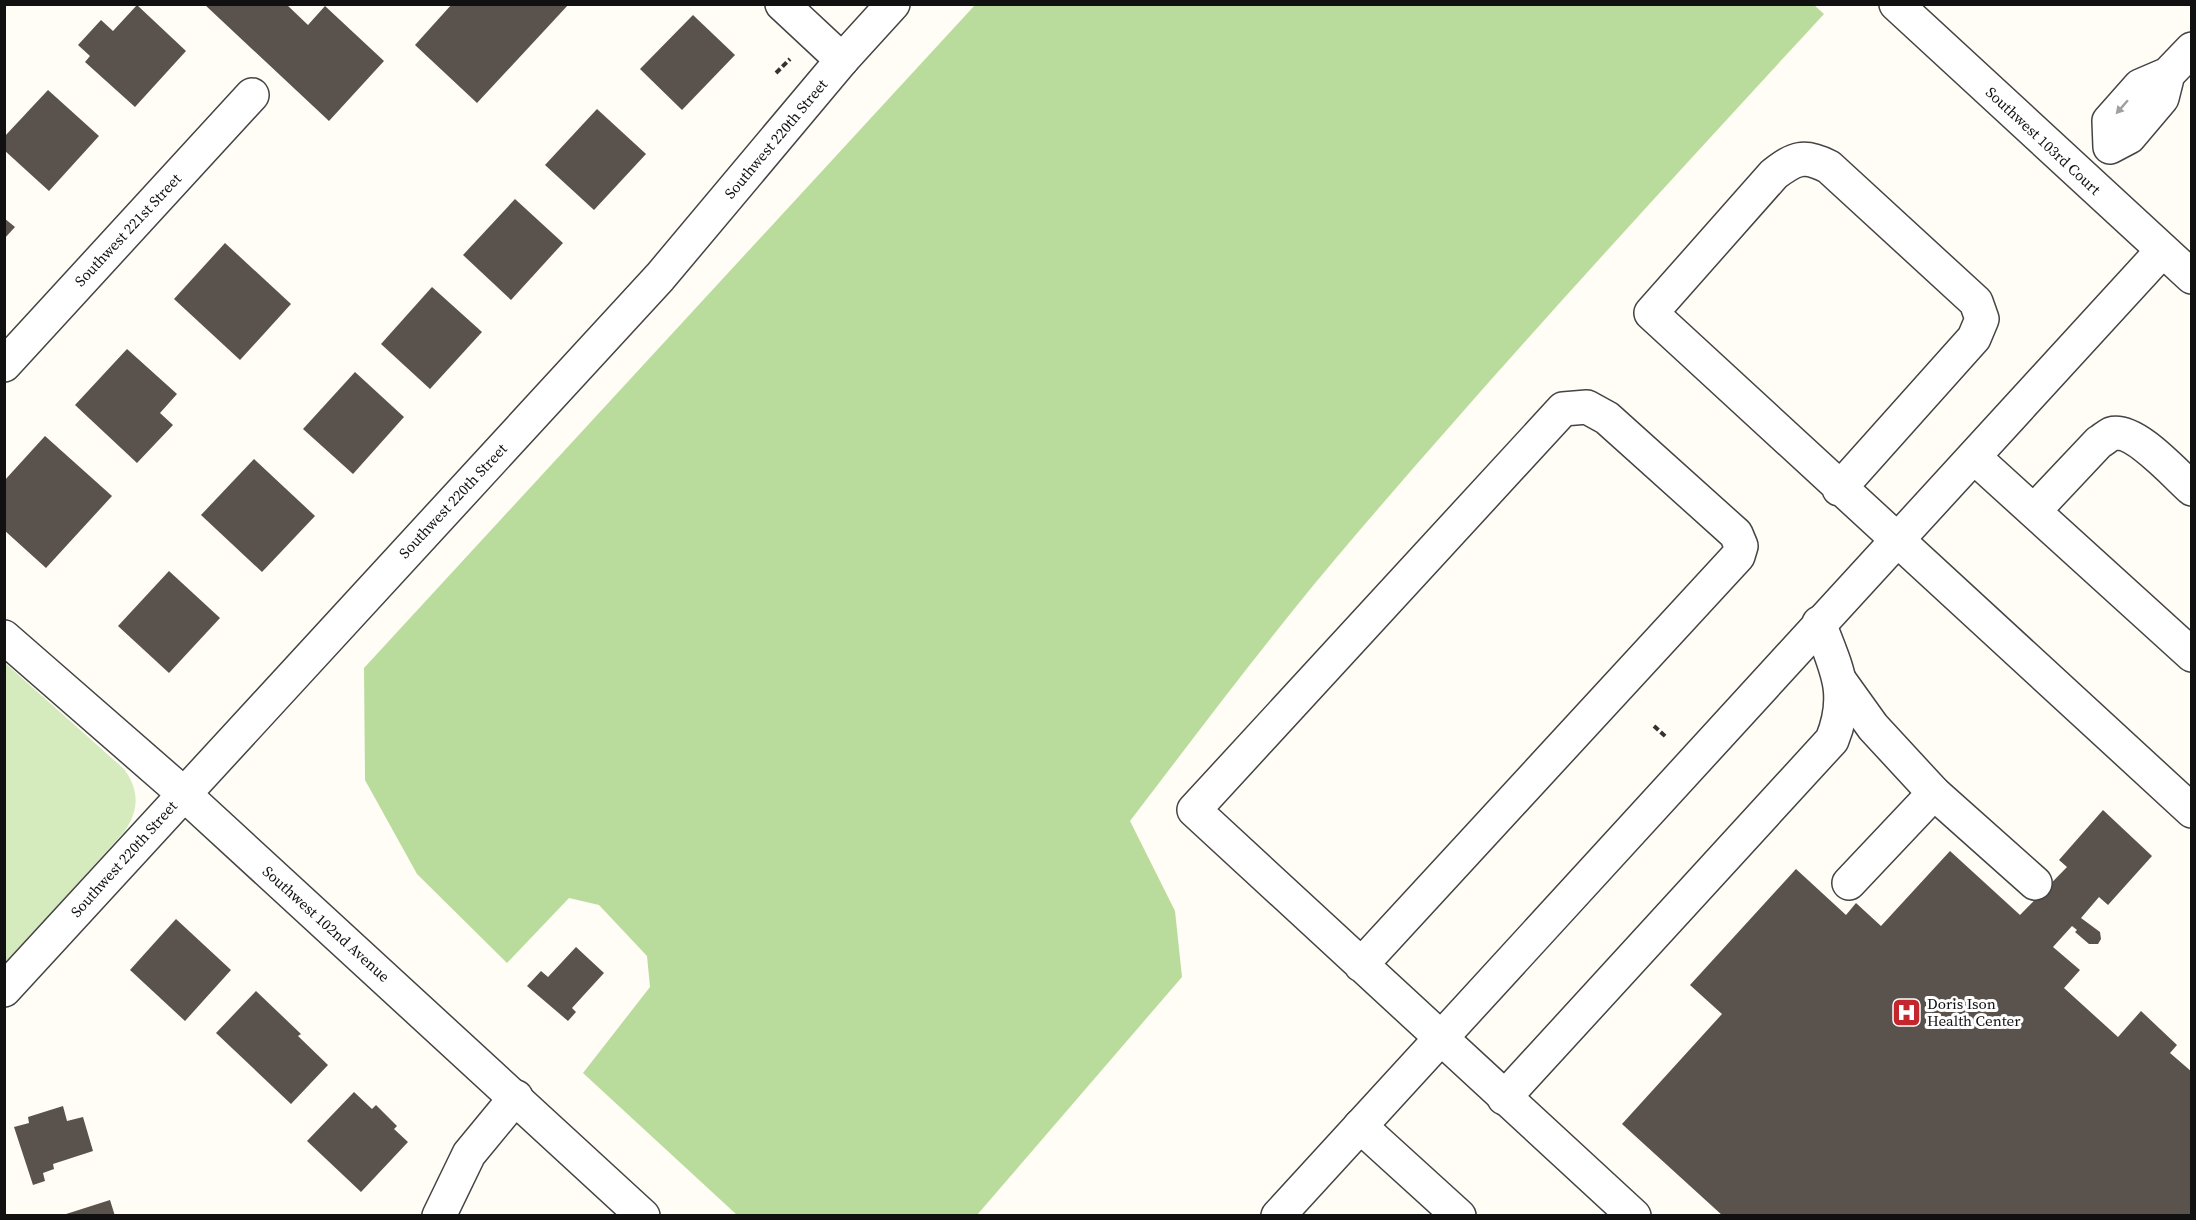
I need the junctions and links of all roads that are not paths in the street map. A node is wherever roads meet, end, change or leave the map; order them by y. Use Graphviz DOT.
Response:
graph roads {
  1 [pos="782,4"];
  2 [pos="892,4"];
  3 [pos="1896,4"];
  4 [pos="2192,49"];
  5 [pos="842,60"];
  6 [pos="252,95"];
  7 [pos="2084,178"];
  8 [pos="2162,251"];
  9 [pos="2192,277"];
  10 [pos="4,365"];
  11 [pos="1974,457"];
  12 [pos="1839,489"];
  13 [pos="2192,489"];
  14 [pos="2034,511"];
  15 [pos="1896,540"];
  16 [pos="1819,623"];
  17 [pos="4,637"];
  18 [pos="2192,655"];
  19 [pos="1840,681"];
  20 [pos="1934,793"];
  21 [pos="184,794"];
  22 [pos="2192,811"];
  23 [pos="1849,883"];
  24 [pos="2035,884"];
  25 [pos="1360,965"];
  26 [pos="4,990"];
  27 [pos="1440,1038"];
  28 [pos="516,1097"];
  29 [pos="1504,1098"];
  30 [pos="1360,1126"];
  31 [pos="439,1215"];
  32 [pos="643,1215"];
  33 [pos="1278,1215"];
  34 [pos="1459,1215"];
  35 [pos="1634,1215"];
  1 -- 5 [label="street"];
  2 -- 5 [label="street, Southwest 220th Street"];
  3 -- 7 [label="street, Southwest 103rd Court"];
  4 -- 7 [label="street"];
  5 -- 21 [label="street, Southwest 220th Street"];
  6 -- 10 [label="street, Southwest 221st Street"];
  7 -- 8 [label="street, Southwest 103rd Court"];
  8 -- 9 [label="street, Southwest 103rd Court"];
  8 -- 11 [label="street"];
  11 -- 14 [label="street"];
  11 -- 15 [label="street"];
  12 -- 12 [label="street"];
  12 -- 15 [label="street"];
  13 -- 14 [label="street"];
  14 -- 18 [label="street"];
  15 -- 16 [label="street"];
  15 -- 22 [label="street"];
  16 -- 19 [label="street"];
  16 -- 27 [label="street"];
  17 -- 21 [label="street, Southwest 102nd Avenue"];
  19 -- 20 [label="street"];
  19 -- 29 [label="street"];
  20 -- 23 [label="street"];
  20 -- 24 [label="street"];
  21 -- 26 [label="street, Southwest 220th Street"];
  21 -- 28 [label="street, Southwest 102nd Avenue"];
  25 -- 25 [label="street"];
  25 -- 27 [label="street"];
  27 -- 29 [label="street"];
  27 -- 30 [label="street"];
  28 -- 31 [label="street"];
  28 -- 32 [label="street, Southwest 102nd Avenue"];
  29 -- 35 [label="street"];
  30 -- 33 [label="street"];
  30 -- 34 [label="street"];
}
